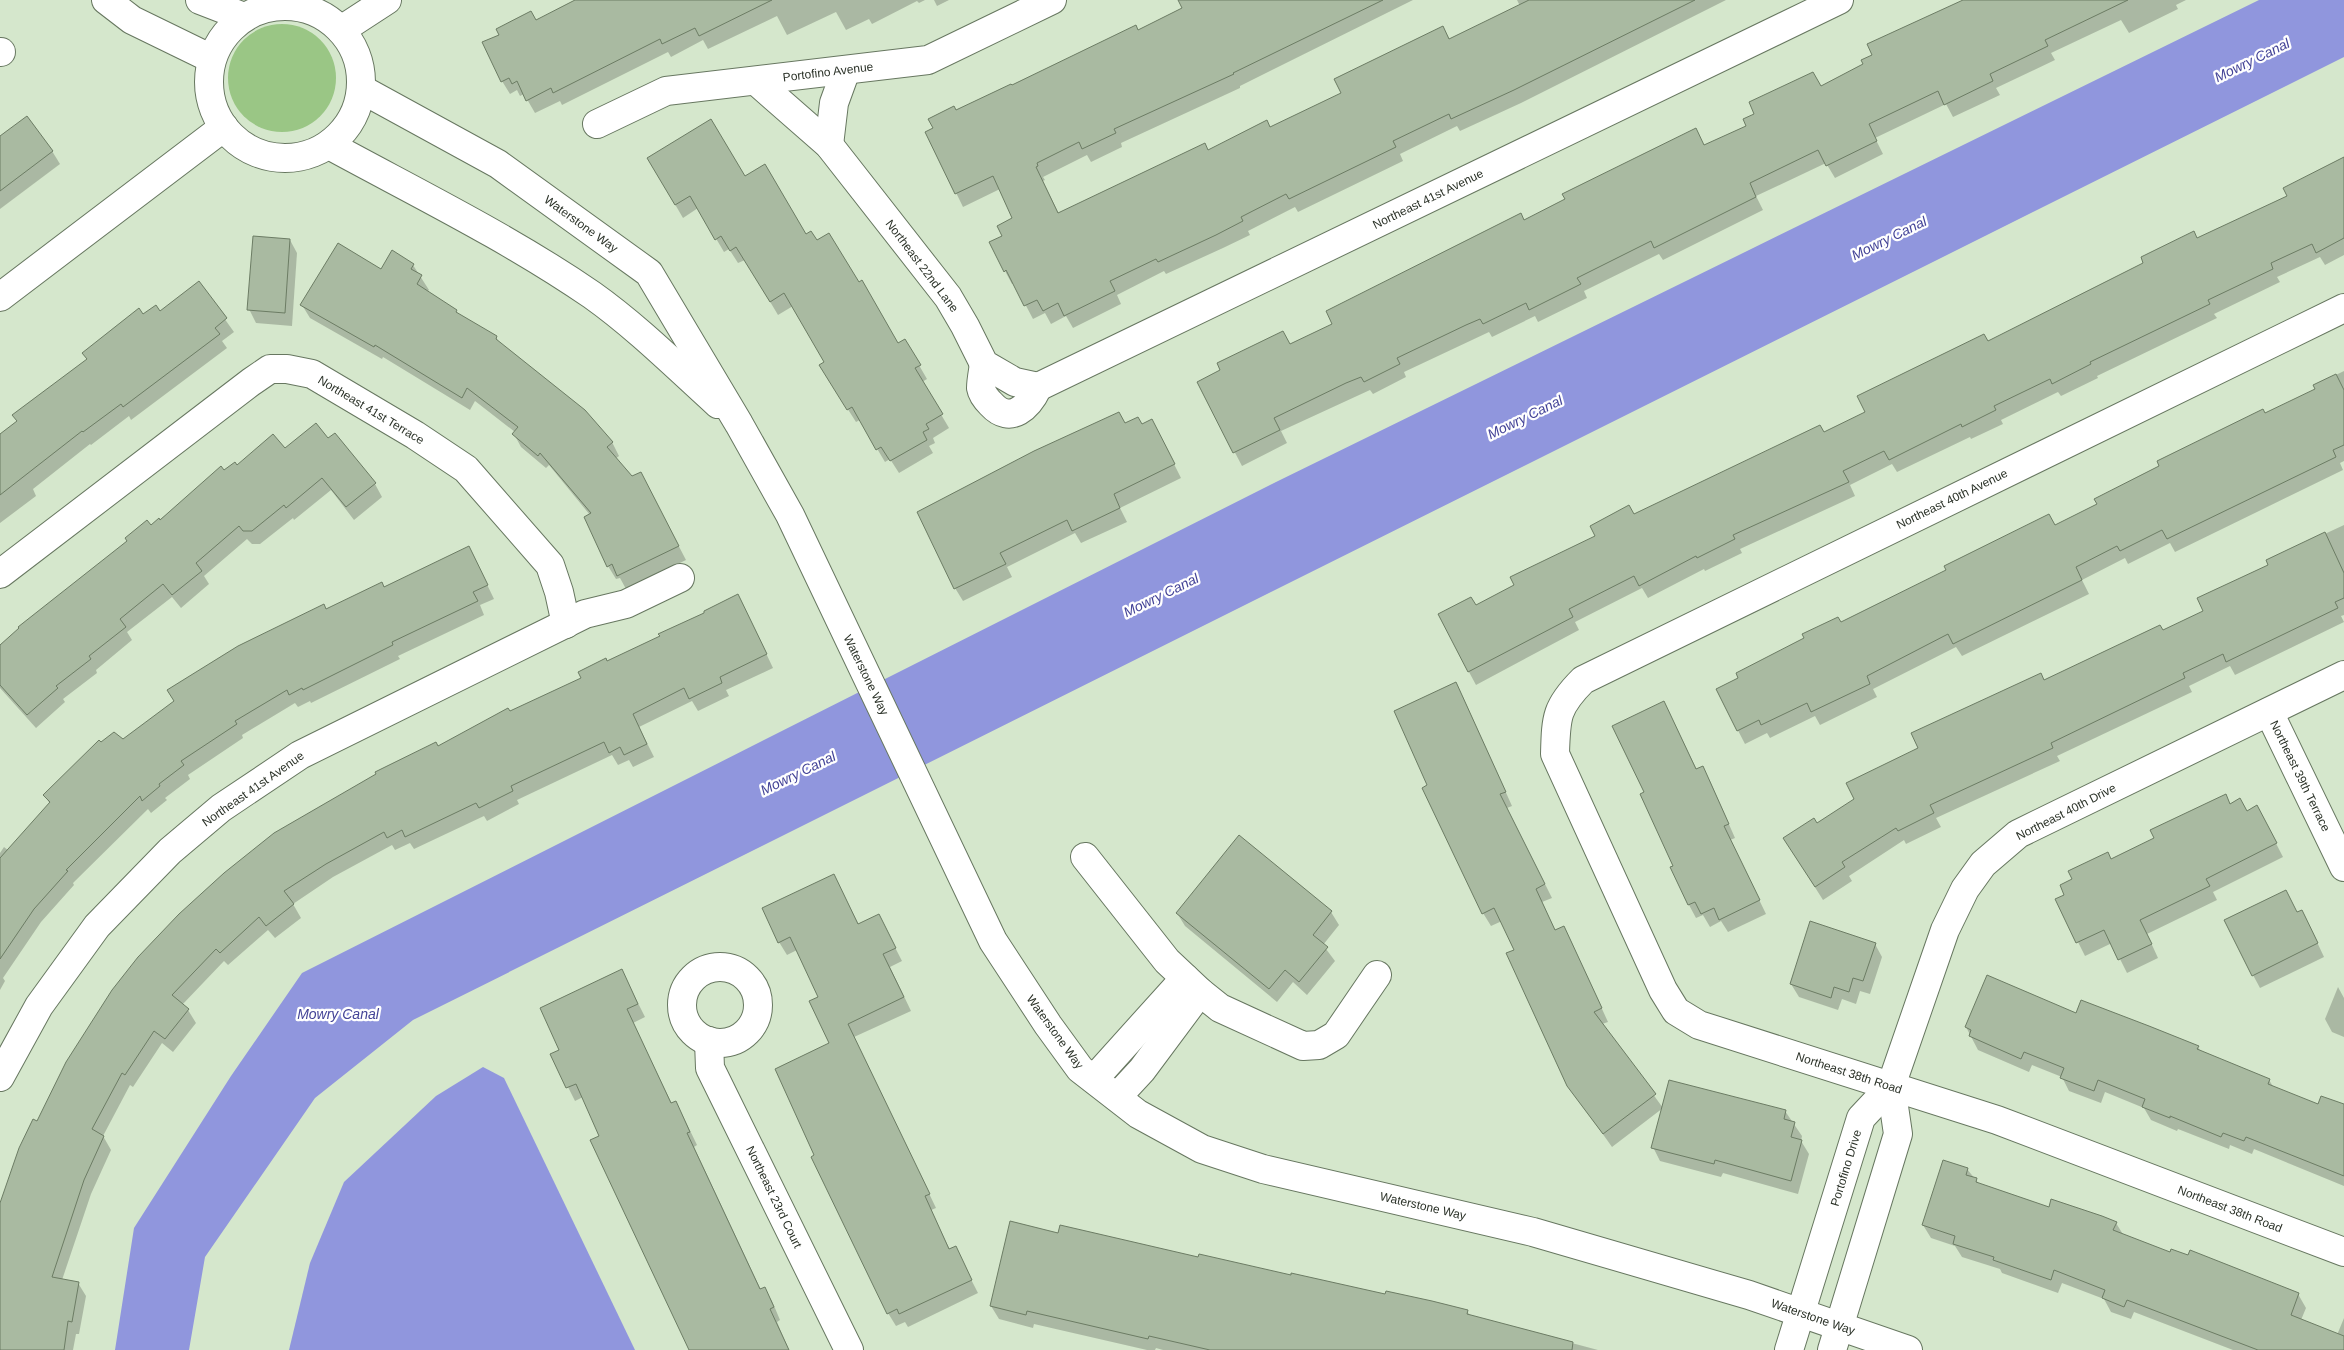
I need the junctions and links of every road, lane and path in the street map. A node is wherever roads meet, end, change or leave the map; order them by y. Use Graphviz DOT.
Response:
graph roads {
  1 [pos="106,0"];
  2 [pos="200,0"];
  3 [pos="387,0"];
  4 [pos="1052,0"];
  5 [pos="1839,0"];
  6 [pos="244,17"];
  7 [pos="341,30"];
  8 [pos="212,59"];
  9 [pos="846,70"];
  10 [pos="756,81"];
  11 [pos="361,89"];
  12 [pos="597,124"];
  13 [pos="224,127"];
  14 [pos="329,145"];
  15 [pos="830,145"];
  16 [pos="0,297"];
  17 [pos="2344,308"];
  18 [pos="1027,384"];
  19 [pos="740,424"];
  20 [pos="0,574"];
  21 [pos="680,578"];
  22 [pos="566,624"];
  23 [pos="2344,675"];
  24 [pos="1566,697"];
  25 [pos="2269,712"];
  26 [pos="1085,857"];
  27 [pos="2344,867"];
  28 [pos="1377,975"];
  29 [pos="1192,985"];
  30 [pos="709,1041"];
  31 [pos="0,1077"];
  32 [pos="1094,1080"];
  33 [pos="1891,1086"];
  34 [pos="1117,1098"];
  35 [pos="2344,1252"];
  36 [pos="1801,1313"];
  37 [pos="1836,1338"];
  38 [pos="849,1350"];
  39 [pos="1789,1350"];
  40 [pos="1908,1350"];
  1 -- 8 [label="street"];
  2 -- 6 [label="street"];
  3 -- 7 [label="street"];
  4 -- 9 [label="street, Portofino Avenue"];
  5 -- 18 [label="street, Northeast 41st Avenue"];
  6 -- 7 [label="street"];
  6 -- 8 [label="street"];
  7 -- 11 [label="street"];
  8 -- 13 [label="street"];
  9 -- 10 [label="street, Portofino Avenue"];
  9 -- 15 [label="street"];
  10 -- 12 [label="street, Portofino Avenue"];
  10 -- 15 [label="street, Northeast 22nd Lane"];
  11 -- 14 [label="street"];
  11 -- 19 [label="street, Waterstone Way"];
  13 -- 14 [label="street"];
  13 -- 16 [label="street"];
  14 -- 19 [label="street, Waterstone Way"];
  15 -- 18 [label="street, Northeast 22nd Lane"];
  17 -- 24 [label="street, Northeast 40th Avenue"];
  19 -- 32 [label="street, Waterstone Way"];
  20 -- 22 [label="street, Northeast 41st Terrace"];
  21 -- 22 [label="street, Northeast 41st Avenue"];
  22 -- 31 [label="street, Northeast 41st Avenue"];
  23 -- 25 [label="street, Northeast 40th Drive"];
  24 -- 33 [label="street, Northeast 38th Road"];
  25 -- 27 [label="street, Northeast 39th Terrace"];
  25 -- 33 [label="street, Northeast 40th Drive"];
  26 -- 29 [label="street"];
  28 -- 29 [label="street"];
  29 -- 32 [label="street"];
  29 -- 34 [label="street"];
  30 -- 38 [label="street, Northeast 23rd Court"];
  32 -- 34 [label="street, Waterstone Way"];
  33 -- 35 [label="street, Northeast 38th Road"];
  33 -- 36 [label="street, Portofino Drive"];
  33 -- 37 [label="street"];
  34 -- 36 [label="street, Waterstone Way"];
  36 -- 37 [label="street, Waterstone Way"];
  36 -- 39 [label="street, Portofino Drive"];
  37 -- 40 [label="street, Waterstone Way"];
}
